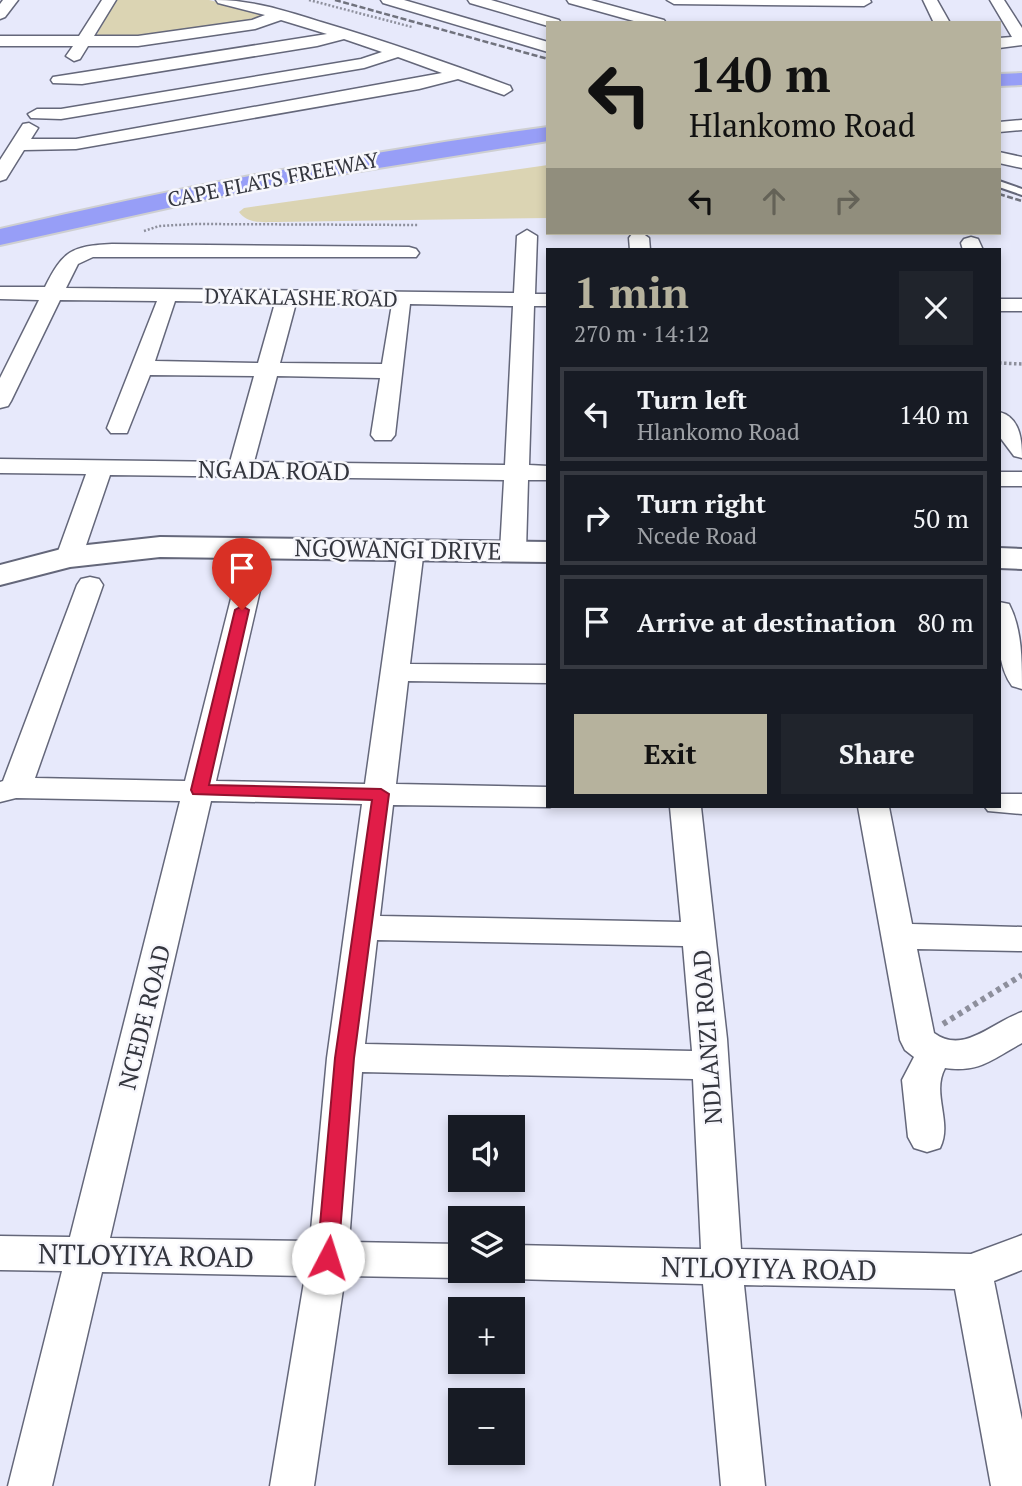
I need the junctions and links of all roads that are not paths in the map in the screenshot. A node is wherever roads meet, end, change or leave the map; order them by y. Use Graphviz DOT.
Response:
graph roads {
  1 [pos="11,0"];
  2 [pos="109,0"];
  3 [pos="223,0"];
  4 [pos="388,0"];
  5 [pos="475,0"];
  6 [pos="574,0"];
  7 [pos="930,0"];
  8 [pos="997,0"];
  9 [pos="674,5"];
  10 [pos="865,5"];
  11 [pos="0,15"];
  12 [pos="282,15"];
  13 [pos="547,21"];
  14 [pos="652,21"];
  15 [pos="941,21"];
  16 [pos="344,34"];
  17 [pos="1022,40"];
  18 [pos="0,41"];
  19 [pos="83,42"];
  20 [pos="1001,43"];
  21 [pos="546,46"];
  22 [pos="397,51"];
  23 [pos="460,72"];
  24 [pos="1022,79"];
  25 [pos="59,80"];
  26 [pos="1001,80"];
  27 [pos="504,90"];
  28 [pos="1022,95"];
  29 [pos="1001,96"];
  30 [pos="37,114"];
  31 [pos="546,115"];
  32 [pos="1022,125"];
  33 [pos="1001,127"];
  34 [pos="546,134"];
  35 [pos="18,145"];
  36 [pos="1001,158"];
  37 [pos="1022,163"];
  38 [pos="0,175"];
  39 [pos="1001,185"];
  40 [pos="1022,191"];
  41 [pos="0,214"];
  42 [pos="527,236"];
  43 [pos="0,237"];
  44 [pos="408,267"];
  45 [pos="0,293"];
  46 [pos="54,294"];
  47 [pos="287,298"];
  48 [pos="536,300"];
  49 [pos="166,303"];
  50 [pos="1001,305"];
  51 [pos="1022,305"];
  52 [pos="0,348"];
  53 [pos="26,348"];
  54 [pos="142,368"];
  55 [pos="267,369"];
  56 [pos="390,371"];
  57 [pos="1,398"];
  58 [pos="1001,422"];
  59 [pos="119,428"];
  60 [pos="383,435"];
  61 [pos="1022,451"];
  62 [pos="0,466"];
  63 [pos="101,467"];
  64 [pos="240,469"];
  65 [pos="517,473"];
  66 [pos="546,473"];
  67 [pos="1001,479"];
  68 [pos="1022,479"];
  69 [pos="73,547"];
  70 [pos="257,547"];
  71 [pos="411,550"];
  72 [pos="513,551"];
  73 [pos="546,552"];
  74 [pos="1001,558"];
  75 [pos="1022,559"];
  76 [pos="0,575"];
  77 [pos="90,585"];
  78 [pos="1001,616"];
  79 [pos="396,672"];
  80 [pos="546,674"];
  81 [pos="1021,675"];
  82 [pos="8,790"];
  83 [pos="199,790"];
  84 [pos="381,794"];
  85 [pos="546,797"];
  86 [pos="1001,804"];
  87 [pos="1022,804"];
  88 [pos="686,808"];
  89 [pos="873,808"];
  90 [pos="360,928"];
  91 [pos="699,934"];
  92 [pos="896,936"];
  93 [pos="1022,939"];
  94 [pos="1022,1026"];
  95 [pos="926,1047"];
  96 [pos="345,1058"];
  97 [pos="710,1065"];
  98 [pos="927,1137"];
  99 [pos="1022,1252"];
  100 [pos="0,1253"];
  101 [pos="87,1255"];
  102 [pos="328,1258"];
  103 [pos="448,1261"];
  104 [pos="525,1262"];
  105 [pos="722,1267"];
  106 [pos="972,1272"];
  107 [pos="30,1486"];
  108 [pos="292,1486"];
  109 [pos="743,1486"];
  110 [pos="1013,1486"];
  1 -- 11 [label="street"];
  2 -- 19 [label="street"];
  3 -- 12 [label="street"];
  4 -- 21 [label="street"];
  5 -- 13 [label="street"];
  6 -- 14 [label="street"];
  7 -- 15 [label="street"];
  8 -- 17 [label="street"];
  9 -- 10 [label="street"];
  12 -- 16 [label="street"];
  12 -- 19 [label="street"];
  16 -- 22 [label="street"];
  16 -- 25 [label="street"];
  17 -- 20 [label="street"];
  18 -- 19 [label="street"];
  19 -- 25 [label="street"];
  22 -- 23 [label="street"];
  22 -- 30 [label="street"];
  23 -- 27 [label="street"];
  23 -- 35 [label="street"];
  24 -- 26 [label="highway"];
  25 -- 30 [label="street"];
  28 -- 29 [label="highway"];
  30 -- 35 [label="street"];
  31 -- 41 [label="highway, CAPE FLATS FREEWAY"];
  32 -- 33 [label="street"];
  34 -- 43 [label="highway, CAPE FLATS FREEWAY"];
  35 -- 38 [label="street"];
  36 -- 37 [label="street"];
  39 -- 40 [label="lane"];
  42 -- 48 [label="street"];
  44 -- 46 [label="street"];
  44 -- 47 [label="street, DYAKALASHE ROAD"];
  44 -- 48 [label="street, DYAKALASHE ROAD"];
  44 -- 56 [label="street"];
  45 -- 46 [label="street, DYAKALASHE ROAD"];
  46 -- 47 [label="street, DYAKALASHE ROAD"];
  46 -- 53 [label="street"];
  47 -- 55 [label="street"];
  48 -- 65 [label="street"];
  49 -- 54 [label="street"];
  50 -- 51 [label="street"];
  52 -- 53 [label="street"];
  53 -- 57 [label="street"];
  54 -- 55 [label="street"];
  54 -- 59 [label="street"];
  55 -- 56 [label="street"];
  55 -- 64 [label="street"];
  56 -- 60 [label="street"];
  58 -- 61 [label="street"];
  62 -- 63 [label="street, NGADA ROAD"];
  63 -- 64 [label="street, NGADA ROAD"];
  63 -- 69 [label="street"];
  64 -- 65 [label="street, NGADA ROAD"];
  65 -- 66 [label="street, NGADA ROAD"];
  65 -- 72 [label="street"];
  67 -- 68 [label="street"];
  69 -- 70 [label="street, NGQWANGI DRIVE"];
  69 -- 76 [label="street, NGQWANGI DRIVE"];
  70 -- 71 [label="street, NGQWANGI DRIVE"];
  70 -- 83 [label="street, NCEDE ROAD"];
  71 -- 72 [label="street, NGQWANGI DRIVE"];
  71 -- 79 [label="street"];
  72 -- 73 [label="street, NGQWANGI DRIVE"];
  74 -- 75 [label="street"];
  77 -- 82 [label="street"];
  78 -- 81 [label="street"];
  79 -- 80 [label="street"];
  79 -- 84 [label="street"];
  82 -- 83 [label="street"];
  83 -- 84 [label="street"];
  83 -- 101 [label="street, NCEDE ROAD"];
  84 -- 85 [label="street"];
  84 -- 90 [label="street"];
  86 -- 87 [label="street"];
  88 -- 91 [label="street, NDLANZI ROAD"];
  89 -- 92 [label="street"];
  90 -- 91 [label="street"];
  90 -- 96 [label="street"];
  91 -- 97 [label="street, NDLANZI ROAD"];
  92 -- 93 [label="street"];
  92 -- 95 [label="street"];
  94 -- 95 [label="street"];
  95 -- 98 [label="street"];
  96 -- 97 [label="street"];
  96 -- 102 [label="street"];
  97 -- 105 [label="street, NDLANZI ROAD"];
  99 -- 106 [label="street, NTLOYIYA ROAD"];
  100 -- 101 [label="street, NTLOYIYA ROAD"];
  101 -- 102 [label="street, NTLOYIYA ROAD"];
  101 -- 107 [label="street, NCEDE ROAD"];
  102 -- 103 [label="street, NTLOYIYA ROAD"];
  102 -- 108 [label="street"];
  104 -- 105 [label="street, NTLOYIYA ROAD"];
  105 -- 106 [label="street, NTLOYIYA ROAD"];
  105 -- 109 [label="street, NDLANZI ROAD"];
  106 -- 110 [label="street"];
}
